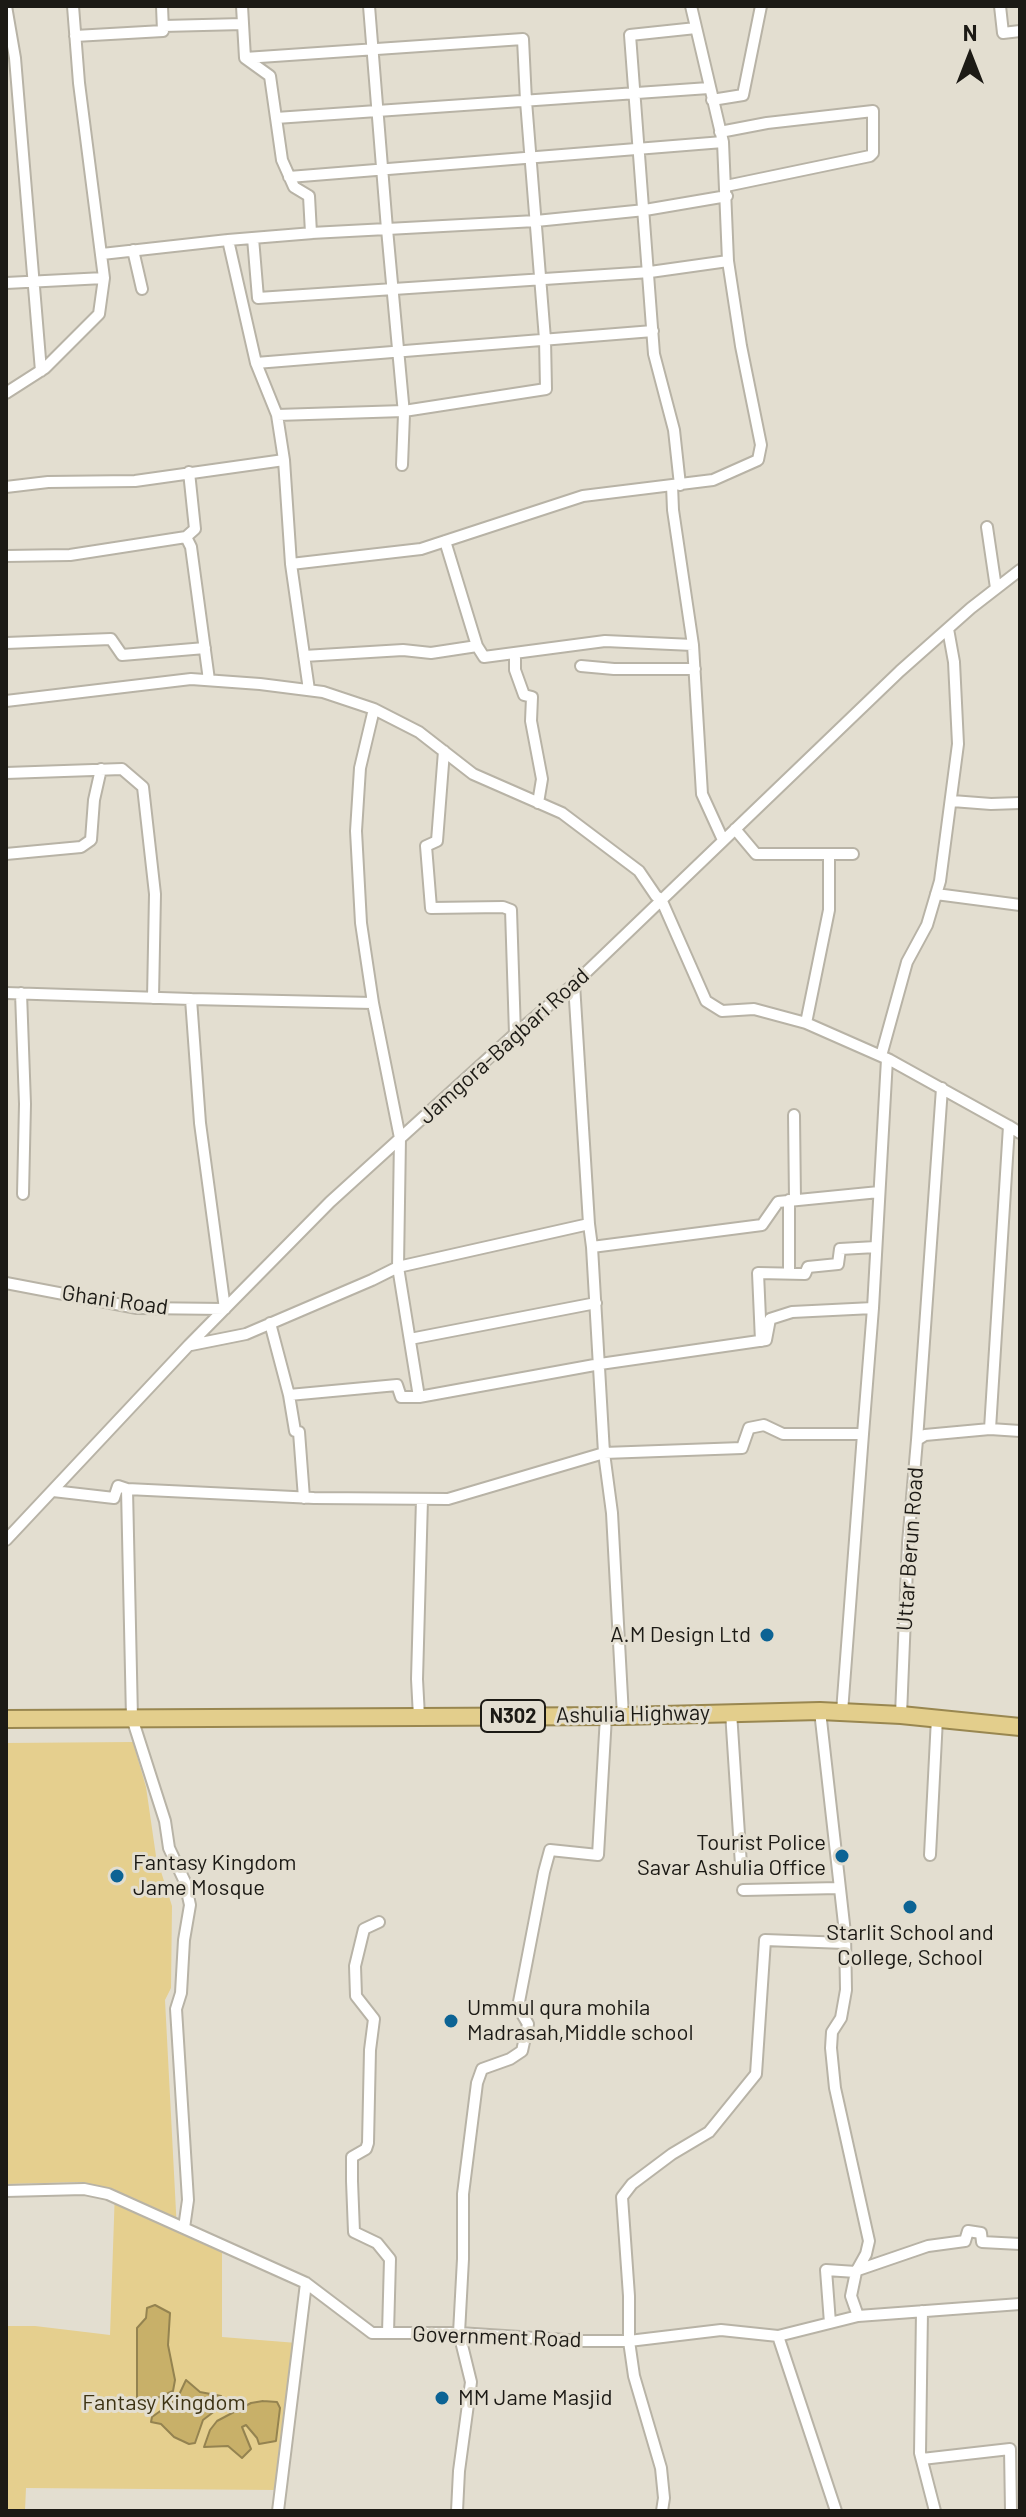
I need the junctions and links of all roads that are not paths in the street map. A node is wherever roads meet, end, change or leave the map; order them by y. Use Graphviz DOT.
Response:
graph roads {
  1 [pos="6,6"];
  2 [pos="73,6"];
  3 [pos="162,6"];
  4 [pos="242,6"];
  5 [pos="369,6"];
  6 [pos="691,6"];
  7 [pos="761,6"];
  8 [pos="1000,6"];
  9 [pos="243,24"];
  10 [pos="163,26"];
  11 [pos="696,28"];
  12 [pos="1020,31"];
  13 [pos="75,36"];
  14 [pos="372,48"];
  15 [pos="245,58"];
  16 [pos="709,88"];
  17 [pos="635,92"];
  18 [pos="712,100"];
  19 [pos="526,101"];
  20 [pos="377,112"];
  21 [pos="276,118"];
  22 [pos="722,137"];
  23 [pos="640,151"];
  24 [pos="531,159"];
  25 [pos="382,170"];
  26 [pos="289,177"];
  27 [pos="726,191"];
  28 [pos="645,210"];
  29 [pos="536,221"];
  30 [pos="387,229"];
  31 [pos="313,233"];
  32 [pos="253,238"];
  33 [pos="228,240"];
  34 [pos="133,250"];
  35 [pos="102,254"];
  36 [pos="728,261"];
  37 [pos="650,272"];
  38 [pos="104,278"];
  39 [pos="541,279"];
  40 [pos="33,281"];
  41 [pos="6,283"];
  42 [pos="142,289"];
  43 [pos="393,289"];
  44 [pos="241,297"];
  45 [pos="653,331"];
  46 [pos="545,339"];
  47 [pos="400,351"];
  48 [pos="256,363"];
  49 [pos="41,371"];
  50 [pos="6,393"];
  51 [pos="404,411"];
  52 [pos="277,415"];
  53 [pos="284,460"];
  54 [pos="402,465"];
  55 [pos="189,472"];
  56 [pos="676,485"];
  57 [pos="6,487"];
  58 [pos="987,527"];
  59 [pos="186,537"];
  60 [pos="445,541"];
  61 [pos="6,556"];
  62 [pos="291,564"];
  63 [pos="1020,570"];
  64 [pos="996,588"];
  65 [pos="948,629"];
  66 [pos="6,643"];
  67 [pos="693,645"];
  68 [pos="477,646"];
  69 [pos="205,648"];
  70 [pos="515,653"];
  71 [pos="304,656"];
  72 [pos="581,666"];
  73 [pos="695,669"];
  74 [pos="209,680"];
  75 [pos="309,690"];
  76 [pos="6,701"];
  77 [pos="374,709"];
  78 [pos="444,751"];
  79 [pos="101,769"];
  80 [pos="6,773"];
  81 [pos="952,801"];
  82 [pos="538,803"];
  83 [pos="1020,803"];
  84 [pos="735,829"];
  85 [pos="723,840"];
  86 [pos="6,854"];
  87 [pos="829,854"];
  88 [pos="853,854"];
  89 [pos="936,894"];
  90 [pos="661,899"];
  91 [pos="1020,905"];
  92 [pos="574,984"];
  93 [pos="6,993"];
  94 [pos="21,993"];
  95 [pos="153,998"];
  96 [pos="191,999"];
  97 [pos="373,1003"];
  98 [pos="806,1023"];
  99 [pos="515,1034"];
  100 [pos="884,1058"];
  101 [pos="942,1088"];
  102 [pos="794,1115"];
  103 [pos="1009,1126"];
  104 [pos="1020,1133"];
  105 [pos="400,1138"];
  106 [pos="879,1192"];
  107 [pos="23,1194"];
  108 [pos="792,1200"];
  109 [pos="589,1224"];
  110 [pos="592,1247"];
  111 [pos="876,1247"];
  112 [pos="398,1267"];
  113 [pos="789,1273"];
  114 [pos="6,1283"];
  115 [pos="596,1303"];
  116 [pos="873,1308"];
  117 [pos="225,1309"];
  118 [pos="270,1323"];
  119 [pos="410,1339"];
  120 [pos="761,1341"];
  121 [pos="189,1345"];
  122 [pos="600,1364"];
  123 [pos="289,1395"];
  124 [pos="419,1397"];
  125 [pos="990,1429"];
  126 [pos="1020,1431"];
  127 [pos="863,1434"];
  128 [pos="917,1440"];
  129 [pos="604,1453"];
  130 [pos="127,1489"];
  131 [pos="53,1491"];
  132 [pos="304,1498"];
  133 [pos="422,1499"];
  134 [pos="6,1540"];
  135 [pos="820,1711"];
  136 [pos="731,1712"];
  137 [pos="842,1712"];
  138 [pos="901,1715"];
  139 [pos="614,1716"];
  140 [pos="419,1717"];
  141 [pos="132,1718"];
  142 [pos="937,1718"];
  143 [pos="6,1719"];
  144 [pos="1020,1727"];
  145 [pos="930,1855"];
  146 [pos="741,1865"];
  147 [pos="839,1888"];
  148 [pos="743,1890"];
  149 [pos="379,1922"];
  150 [pos="845,1943"];
  151 [pos="6,2191"];
  152 [pos="184,2228"];
  153 [pos="1020,2244"];
  154 [pos="857,2271"];
  155 [pos="306,2283"];
  156 [pos="1020,2304"];
  157 [pos="922,2311"];
  158 [pos="858,2316"];
  159 [pos="830,2323"];
  160 [pos="388,2333"];
  161 [pos="459,2333"];
  162 [pos="778,2336"];
  163 [pos="629,2341"];
  164 [pos="1015,2449"];
  165 [pos="922,2459"];
  166 [pos="278,2511"];
  167 [pos="457,2511"];
  168 [pos="662,2511"];
  169 [pos="836,2511"];
  170 [pos="935,2511"];
  171 [pos="1011,2511"];
  1 -- 40 [label="street"];
  2 -- 13 [label="street"];
  3 -- 10 [label="street"];
  4 -- 9 [label="street"];
  5 -- 14 [label="street"];
  6 -- 11 [label="street"];
  7 -- 18 [label="street"];
  8 -- 12 [label="street"];
  9 -- 10 [label="street"];
  9 -- 15 [label="street"];
  10 -- 13 [label="street"];
  11 -- 16 [label="street"];
  11 -- 17 [label="street"];
  13 -- 35 [label="street"];
  14 -- 15 [label="street"];
  14 -- 19 [label="street"];
  14 -- 20 [label="street"];
  15 -- 21 [label="street"];
  16 -- 17 [label="street"];
  16 -- 18 [label="street"];
  17 -- 19 [label="street"];
  17 -- 23 [label="street"];
  18 -- 22 [label="street"];
  19 -- 20 [label="street"];
  19 -- 24 [label="street"];
  20 -- 21 [label="street"];
  20 -- 25 [label="street"];
  21 -- 26 [label="street"];
  22 -- 23 [label="street"];
  22 -- 27 [label="street"];
  22 -- 27 [label="street"];
  23 -- 24 [label="street"];
  23 -- 28 [label="street"];
  24 -- 25 [label="street"];
  24 -- 29 [label="street"];
  25 -- 26 [label="street"];
  25 -- 30 [label="street"];
  26 -- 31 [label="street"];
  27 -- 28 [label="street"];
  27 -- 36 [label="street"];
  28 -- 29 [label="street"];
  28 -- 37 [label="street"];
  29 -- 30 [label="street"];
  29 -- 39 [label="street"];
  30 -- 31 [label="street"];
  30 -- 43 [label="street"];
  31 -- 32 [label="street"];
  32 -- 33 [label="street"];
  32 -- 43 [label="street"];
  33 -- 34 [label="street"];
  33 -- 44 [label="street"];
  33 -- 48 [label="street"];
  34 -- 35 [label="street"];
  34 -- 42 [label="street"];
  35 -- 38 [label="street"];
  36 -- 37 [label="street"];
  36 -- 56 [label="street"];
  37 -- 39 [label="street"];
  37 -- 45 [label="street"];
  38 -- 40 [label="street"];
  38 -- 49 [label="street"];
  39 -- 43 [label="street"];
  39 -- 46 [label="street"];
  40 -- 41 [label="street"];
  40 -- 49 [label="street"];
  43 -- 47 [label="street"];
  45 -- 46 [label="street"];
  45 -- 56 [label="street"];
  46 -- 47 [label="street"];
  46 -- 51 [label="street"];
  47 -- 48 [label="street"];
  47 -- 51 [label="street"];
  48 -- 52 [label="street"];
  49 -- 50 [label="street"];
  51 -- 52 [label="street"];
  51 -- 54 [label="street"];
  52 -- 53 [label="street"];
  53 -- 55 [label="street"];
  53 -- 62 [label="street"];
  55 -- 57 [label="street"];
  55 -- 59 [label="street"];
  56 -- 60 [label="street"];
  56 -- 67 [label="street"];
  58 -- 64 [label="street"];
  59 -- 61 [label="street"];
  59 -- 69 [label="street"];
  60 -- 62 [label="street"];
  60 -- 68 [label="street"];
  62 -- 71 [label="street"];
  63 -- 64 [label="street, Jamgora-Bagbari Road"];
  64 -- 65 [label="street, Jamgora-Bagbari Road"];
  65 -- 81 [label="street"];
  65 -- 84 [label="street, Jamgora-Bagbari Road"];
  66 -- 69 [label="street"];
  67 -- 70 [label="street"];
  67 -- 73 [label="street"];
  68 -- 70 [label="street"];
  68 -- 71 [label="street"];
  69 -- 74 [label="street"];
  70 -- 82 [label="street"];
  71 -- 75 [label="street"];
  72 -- 73 [label="street"];
  73 -- 85 [label="street"];
  74 -- 75 [label="street"];
  74 -- 76 [label="street"];
  75 -- 77 [label="street"];
  77 -- 78 [label="street"];
  77 -- 97 [label="street"];
  78 -- 82 [label="street"];
  78 -- 99 [label="street"];
  79 -- 80 [label="street"];
  79 -- 86 [label="street"];
  79 -- 95 [label="street"];
  81 -- 83 [label="street"];
  81 -- 89 [label="street"];
  82 -- 90 [label="street"];
  84 -- 85 [label="street, Jamgora-Bagbari Road"];
  84 -- 87 [label="street"];
  85 -- 90 [label="street, Jamgora-Bagbari Road"];
  87 -- 88 [label="street"];
  87 -- 98 [label="street"];
  89 -- 91 [label="street"];
  89 -- 100 [label="street"];
  90 -- 92 [label="street, Jamgora-Bagbari Road"];
  90 -- 98 [label="street"];
  92 -- 99 [label="street, Jamgora-Bagbari Road"];
  92 -- 109 [label="street"];
  93 -- 94 [label="street"];
  94 -- 95 [label="street"];
  94 -- 107 [label="street"];
  95 -- 96 [label="street"];
  96 -- 97 [label="street"];
  96 -- 117 [label="street"];
  97 -- 105 [label="street"];
  98 -- 100 [label="street"];
  99 -- 105 [label="street, Jamgora-Bagbari Road"];
  100 -- 101 [label="street"];
  100 -- 106 [label="street"];
  101 -- 103 [label="street"];
  101 -- 128 [label="street"];
  102 -- 108 [label="street"];
  103 -- 104 [label="street"];
  103 -- 125 [label="street"];
  105 -- 112 [label="street"];
  105 -- 117 [label="street, Jamgora-Bagbari Road"];
  106 -- 108 [label="street"];
  106 -- 111 [label="street"];
  108 -- 110 [label="street"];
  108 -- 113 [label="street"];
  109 -- 110 [label="street"];
  109 -- 112 [label="street"];
  110 -- 115 [label="street"];
  111 -- 113 [label="street"];
  111 -- 116 [label="street"];
  112 -- 118 [label="street"];
  112 -- 119 [label="street"];
  113 -- 120 [label="street"];
  114 -- 117 [label="street, Ghani Road"];
  115 -- 119 [label="street"];
  115 -- 122 [label="street"];
  116 -- 120 [label="street"];
  116 -- 127 [label="street"];
  117 -- 121 [label="street, Jamgora-Bagbari Road"];
  118 -- 121 [label="street"];
  118 -- 123 [label="street"];
  119 -- 124 [label="street"];
  120 -- 122 [label="street"];
  121 -- 131 [label="street, Jamgora-Bagbari Road"];
  122 -- 124 [label="street"];
  122 -- 129 [label="street"];
  123 -- 124 [label="street"];
  123 -- 132 [label="street"];
  125 -- 126 [label="street, Uttar Berun Road"];
  125 -- 128 [label="street, Uttar Berun Road"];
  127 -- 129 [label="street"];
  127 -- 137 [label="street"];
  128 -- 138 [label="street, Uttar Berun Road"];
  129 -- 133 [label="street"];
  129 -- 139 [label="street"];
  130 -- 131 [label="street"];
  130 -- 132 [label="street"];
  130 -- 141 [label="street"];
  131 -- 134 [label="street, Jamgora-Bagbari Road"];
  132 -- 133 [label="street"];
  133 -- 140 [label="street"];
  135 -- 136 [label="highway, Ashulia Highway / N302"];
  135 -- 137 [label="highway, Ashulia Highway / N302"];
  135 -- 147 [label="street"];
  136 -- 139 [label="highway, Ashulia Highway / N302"];
  136 -- 146 [label="street"];
  137 -- 138 [label="highway, Ashulia Highway / N302"];
  138 -- 142 [label="highway, Ashulia Highway / N302"];
  139 -- 140 [label="highway, Ashulia Highway / N302"];
  139 -- 161 [label="street"];
  140 -- 141 [label="highway, Ashulia Highway / N302"];
  141 -- 143 [label="highway, Ashulia Highway / N302"];
  141 -- 152 [label="street"];
  142 -- 144 [label="highway, Ashulia Highway / N302"];
  142 -- 145 [label="street"];
  147 -- 148 [label="street"];
  147 -- 150 [label="street"];
  149 -- 160 [label="street"];
  150 -- 154 [label="street"];
  150 -- 163 [label="street"];
  151 -- 152 [label="street, Government Road"];
  152 -- 155 [label="street, Government Road"];
  153 -- 154 [label="street"];
  154 -- 158 [label="street"];
  154 -- 159 [label="street"];
  155 -- 160 [label="street, Government Road"];
  155 -- 166 [label="street"];
  156 -- 157 [label="street, Government Road"];
  157 -- 158 [label="street, Government Road"];
  157 -- 165 [label="street"];
  158 -- 159 [label="street, Government Road"];
  159 -- 162 [label="street, Government Road"];
  160 -- 161 [label="street, Government Road"];
  161 -- 163 [label="street, Government Road"];
  161 -- 167 [label="street"];
  162 -- 163 [label="street, Government Road"];
  162 -- 169 [label="street"];
  163 -- 168 [label="street"];
  164 -- 165 [label="street"];
  164 -- 171 [label="street"];
  165 -- 170 [label="street"];
}
